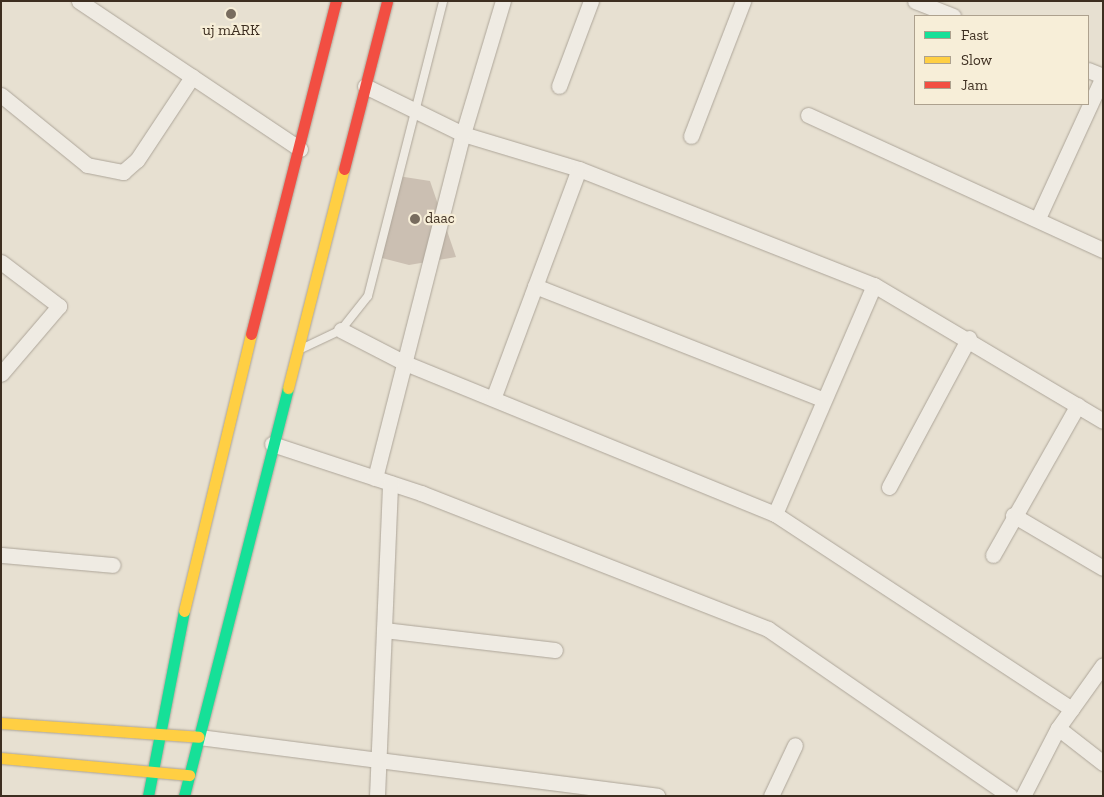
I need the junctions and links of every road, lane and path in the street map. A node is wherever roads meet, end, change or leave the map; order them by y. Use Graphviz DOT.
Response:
graph roads {
  1 [pos="79,1"];
  2 [pos="336,1"];
  3 [pos="387,1"];
  4 [pos="443,1"];
  5 [pos="503,1"];
  6 [pos="591,1"];
  7 [pos="743,1"];
  8 [pos="915,1"];
  9 [pos="950,15"];
  10 [pos="1089,70"];
  11 [pos="192,76"];
  12 [pos="1103,77"];
  13 [pos="365,86"];
  14 [pos="559,86"];
  15 [pos="1,95"];
  16 [pos="416,110"];
  17 [pos="808,115"];
  18 [pos="463,134"];
  19 [pos="691,136"];
  20 [pos="300,149"];
  21 [pos="579,169"];
  22 [pos="1038,218"];
  23 [pos="1103,250"];
  24 [pos="1,262"];
  25 [pos="874,285"];
  26 [pos="535,286"];
  27 [pos="341,330"];
  28 [pos="969,338"];
  29 [pos="295,352"];
  30 [pos="405,363"];
  31 [pos="1,374"];
  32 [pos="494,396"];
  33 [pos="822,399"];
  34 [pos="1078,405"];
  35 [pos="1103,421"];
  36 [pos="272,444"];
  37 [pos="375,478"];
  38 [pos="390,483"];
  39 [pos="889,487"];
  40 [pos="775,514"];
  41 [pos="1013,515"];
  42 [pos="1,555"];
  43 [pos="993,555"];
  44 [pos="113,565"];
  45 [pos="1103,568"];
  46 [pos="384,630"];
  47 [pos="555,650"];
  48 [pos="1103,665"];
  49 [pos="1072,709"];
  50 [pos="1,723"];
  51 [pos="1058,728"];
  52 [pos="199,737"];
  53 [pos="161,738"];
  54 [pos="795,745"];
  55 [pos="1,758"];
  56 [pos="377,760"];
  57 [pos="1103,763"];
  58 [pos="154,770"];
  59 [pos="189,774"];
  60 [pos="648,795"];
  61 [pos="148,796"];
  62 [pos="184,796"];
  63 [pos="377,796"];
  64 [pos="771,796"];
  65 [pos="1010,796"];
  66 [pos="1023,796"];
  1 -- 11 [label="street"];
  2 -- 20 [label="street"];
  3 -- 13 [label="street"];
  4 -- 16 [label="lane"];
  5 -- 18 [label="street"];
  6 -- 14 [label="street"];
  7 -- 19 [label="street"];
  8 -- 9 [label="street"];
  10 -- 12 [label="street"];
  11 -- 15 [label="street"];
  11 -- 20 [label="street"];
  12 -- 22 [label="street"];
  13 -- 16 [label="street"];
  13 -- 29 [label="street"];
  16 -- 18 [label="street"];
  16 -- 27 [label="lane"];
  17 -- 22 [label="street"];
  18 -- 21 [label="street"];
  18 -- 30 [label="street"];
  20 -- 53 [label="street"];
  21 -- 25 [label="street"];
  21 -- 26 [label="street"];
  22 -- 23 [label="street"];
  24 -- 31 [label="street"];
  25 -- 28 [label="street"];
  25 -- 33 [label="street"];
  26 -- 32 [label="street"];
  26 -- 33 [label="street"];
  27 -- 29 [label="lane"];
  27 -- 30 [label="street"];
  28 -- 34 [label="street"];
  28 -- 39 [label="street"];
  29 -- 36 [label="street"];
  30 -- 32 [label="street"];
  30 -- 37 [label="street"];
  32 -- 40 [label="street"];
  33 -- 40 [label="street"];
  34 -- 35 [label="street"];
  34 -- 41 [label="street"];
  36 -- 37 [label="street"];
  36 -- 52 [label="street"];
  37 -- 38 [label="street"];
  38 -- 46 [label="street"];
  38 -- 65 [label="street"];
  40 -- 49 [label="street"];
  41 -- 43 [label="street"];
  41 -- 45 [label="street"];
  42 -- 44 [label="street"];
  46 -- 47 [label="street"];
  46 -- 56 [label="street"];
  48 -- 49 [label="street"];
  49 -- 51 [label="street"];
  50 -- 53 [label="street"];
  51 -- 57 [label="street"];
  51 -- 66 [label="street"];
  52 -- 53 [label="street"];
  52 -- 56 [label="street"];
  52 -- 59 [label="street"];
  53 -- 58 [label="street"];
  54 -- 64 [label="street"];
  55 -- 58 [label="street"];
  56 -- 60 [label="street"];
  56 -- 63 [label="street"];
  58 -- 59 [label="street"];
  58 -- 61 [label="street"];
  59 -- 62 [label="street"];
}
